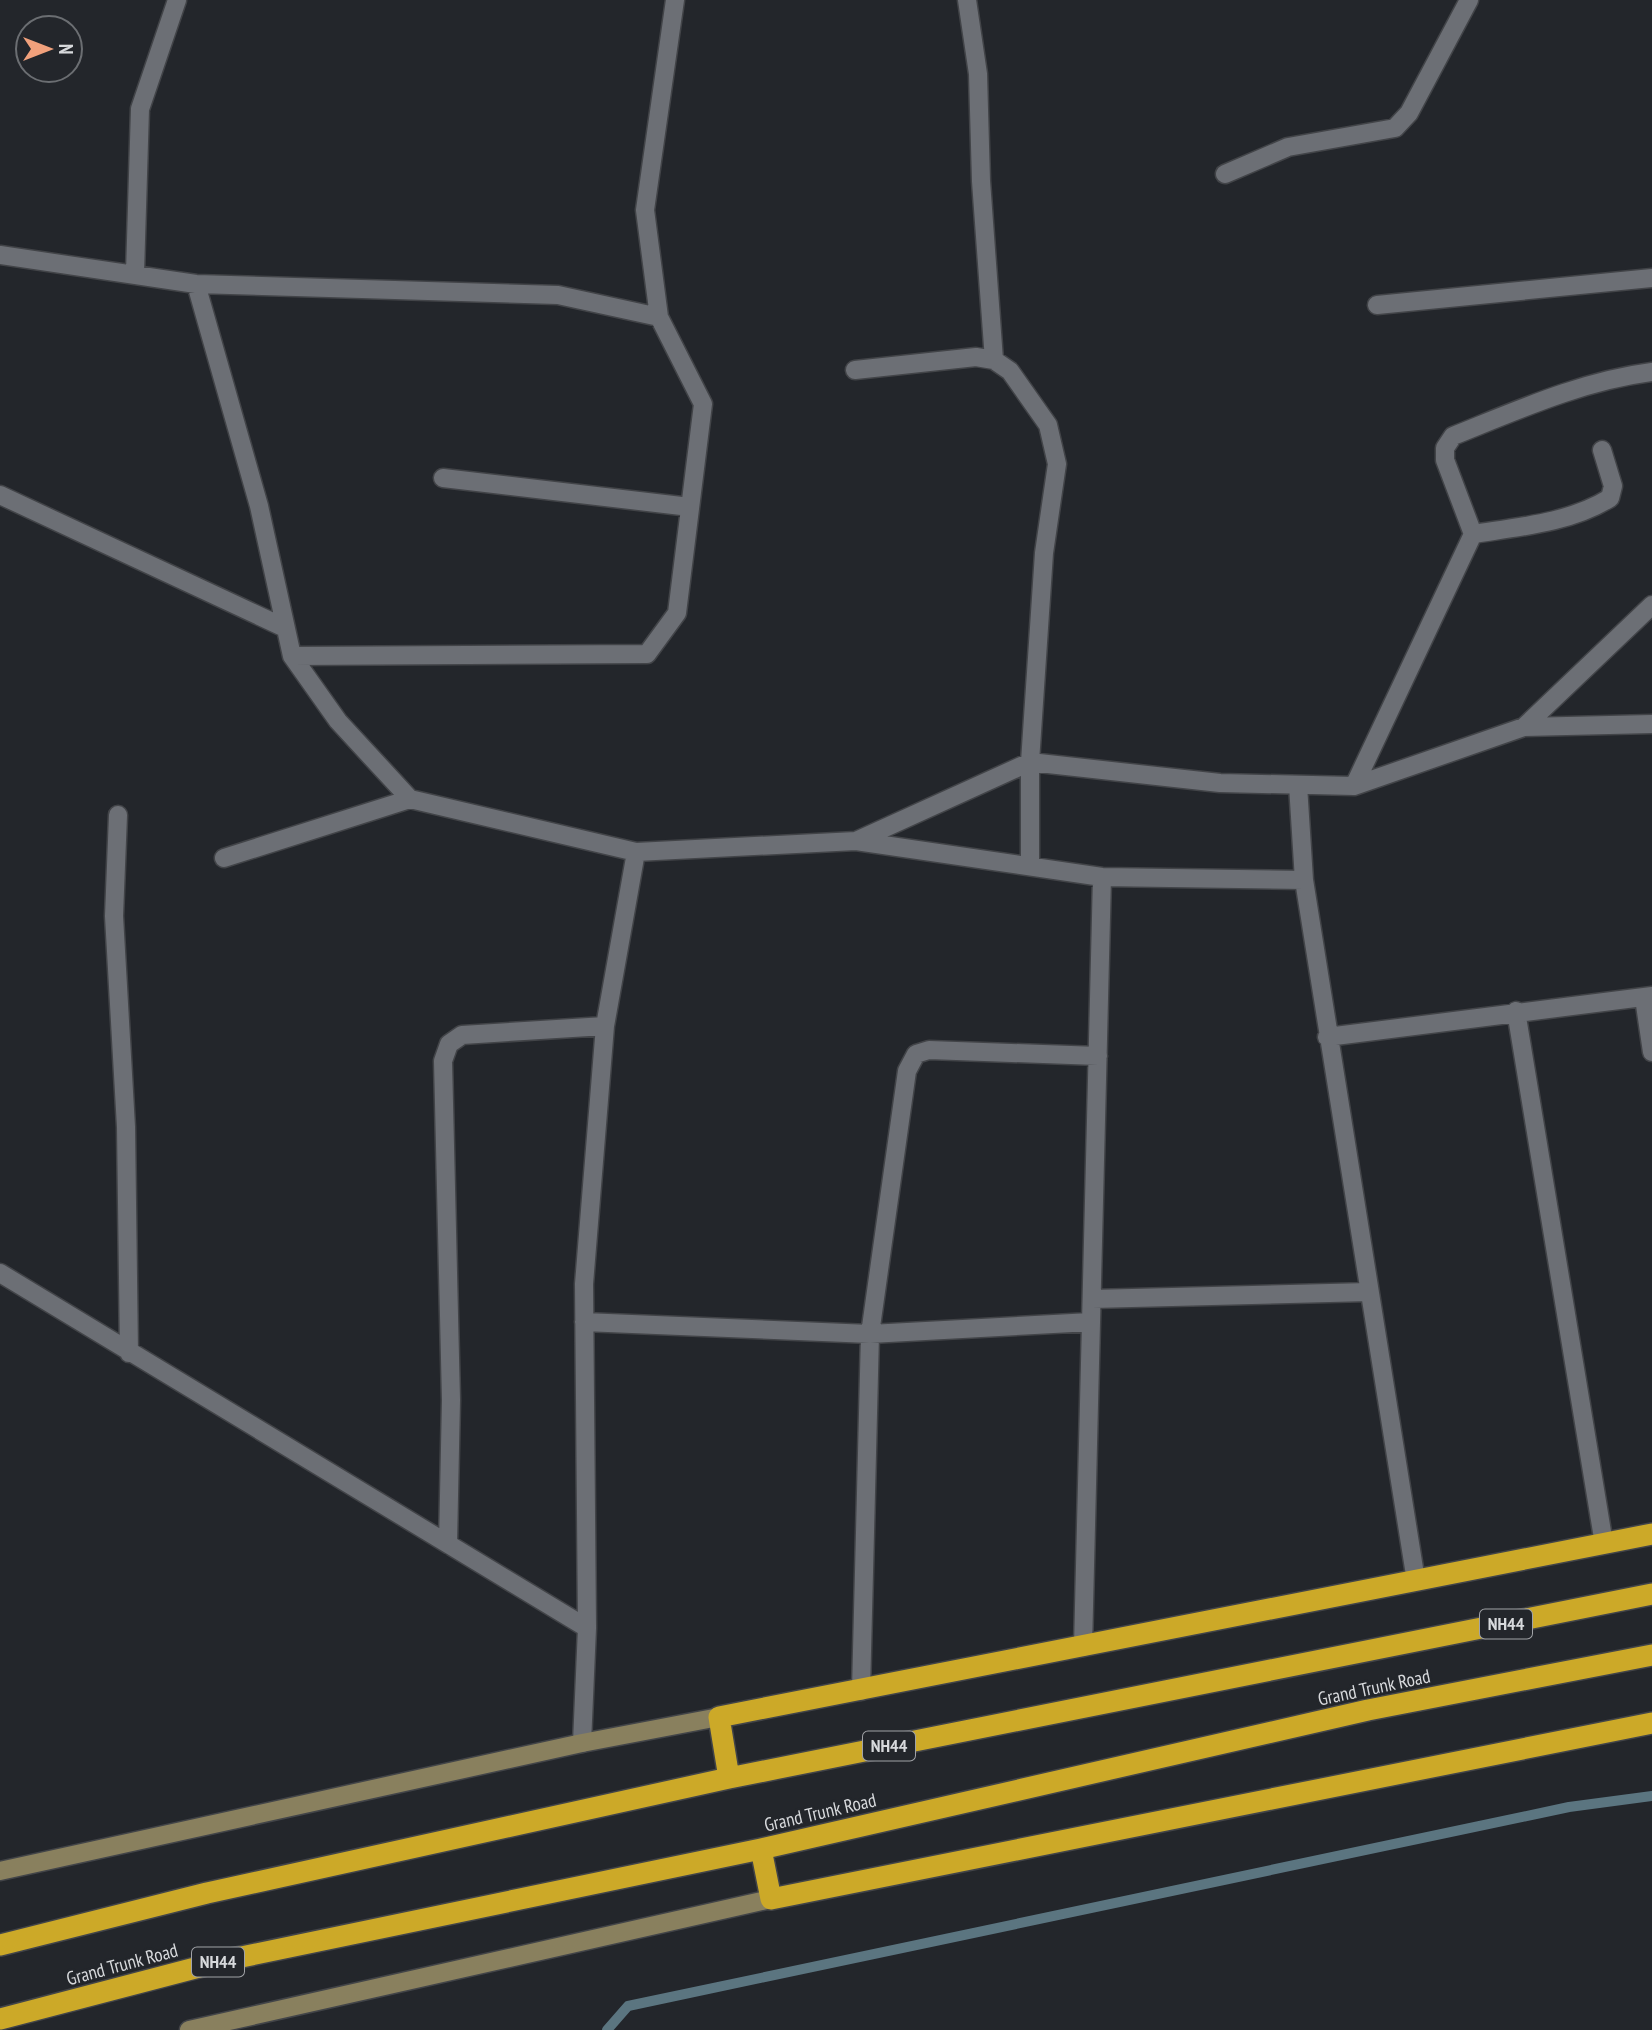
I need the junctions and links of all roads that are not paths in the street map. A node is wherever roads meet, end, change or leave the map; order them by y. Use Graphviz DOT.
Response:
graph roads {
  1 [pos="177,0"];
  2 [pos="675,0"];
  3 [pos="967,0"];
  4 [pos="1469,0"];
  5 [pos="1225,174"];
  6 [pos="0,255"];
  7 [pos="135,273"];
  8 [pos="1652,278"];
  9 [pos="196,284"];
  10 [pos="1377,305"];
  11 [pos="659,317"];
  12 [pos="994,360"];
  13 [pos="855,370"];
  14 [pos="1652,372"];
  15 [pos="1602,450"];
  16 [pos="443,478"];
  17 [pos="0,495"];
  18 [pos="690,508"];
  19 [pos="1473,534"];
  20 [pos="1652,605"];
  21 [pos="283,627"];
  22 [pos="292,656"];
  23 [pos="1652,724"];
  24 [pos="1524,727"];
  25 [pos="1030,762"];
  26 [pos="1298,785"];
  27 [pos="1354,786"];
  28 [pos="410,799"];
  29 [pos="118,815"];
  30 [pos="856,841"];
  31 [pos="636,852"];
  32 [pos="224,858"];
  33 [pos="1030,864"];
  34 [pos="1102,877"];
  35 [pos="1304,880"];
  36 [pos="1648,997"];
  37 [pos="1516,1012"];
  38 [pos="605,1026"];
  39 [pos="1327,1037"];
  40 [pos="1652,1052"];
  41 [pos="1098,1056"];
  42 [pos="0,1273"];
  43 [pos="1369,1292"];
  44 [pos="1092,1299"];
  45 [pos="584,1322"];
  46 [pos="1091,1322"];
  47 [pos="870,1334"];
  48 [pos="129,1353"];
  49 [pos="1652,1534"];
  50 [pos="448,1544"];
  51 [pos="1604,1544"];
  52 [pos="1416,1581"];
  53 [pos="1652,1594"];
  54 [pos="587,1628"];
  55 [pos="1083,1647"];
  56 [pos="1652,1655"];
  57 [pos="861,1691"];
  58 [pos="719,1717"];
  59 [pos="1652,1723"];
  60 [pos="582,1743"];
  61 [pos="729,1778"];
  62 [pos="761,1849"];
  63 [pos="0,1871"];
  64 [pos="771,1899"];
  65 [pos="0,1945"];
  66 [pos="0,2019"];
  67 [pos="189,2030"];
  1 -- 7 [label="street"];
  2 -- 11 [label="street"];
  3 -- 12 [label="street"];
  4 -- 5 [label="street"];
  6 -- 7 [label="street"];
  7 -- 9 [label="street"];
  8 -- 10 [label="street"];
  9 -- 11 [label="street"];
  9 -- 21 [label="street"];
  11 -- 18 [label="street"];
  12 -- 13 [label="street"];
  12 -- 25 [label="street"];
  14 -- 19 [label="street"];
  15 -- 19 [label="street"];
  16 -- 18 [label="street"];
  17 -- 21 [label="street"];
  18 -- 22 [label="street"];
  19 -- 27 [label="street"];
  20 -- 24 [label="street"];
  21 -- 22 [label="street"];
  22 -- 28 [label="street"];
  23 -- 24 [label="street"];
  24 -- 27 [label="street"];
  25 -- 26 [label="street"];
  25 -- 30 [label="street"];
  25 -- 33 [label="street"];
  26 -- 27 [label="street"];
  26 -- 35 [label="street"];
  28 -- 31 [label="street"];
  28 -- 32 [label="street"];
  29 -- 48 [label="street"];
  30 -- 31 [label="street"];
  30 -- 33 [label="street"];
  31 -- 38 [label="street"];
  33 -- 34 [label="street"];
  34 -- 35 [label="street"];
  34 -- 41 [label="street"];
  35 -- 39 [label="street"];
  36 -- 37 [label="street"];
  36 -- 40 [label="street"];
  37 -- 39 [label="street"];
  37 -- 51 [label="street"];
  38 -- 45 [label="street"];
  38 -- 50 [label="street"];
  39 -- 43 [label="street"];
  41 -- 44 [label="street"];
  41 -- 47 [label="street"];
  42 -- 48 [label="street"];
  43 -- 44 [label="street"];
  43 -- 52 [label="street"];
  44 -- 46 [label="street"];
  45 -- 47 [label="street"];
  45 -- 54 [label="street"];
  46 -- 47 [label="street"];
  46 -- 55 [label="street"];
  47 -- 57 [label="street"];
  48 -- 50 [label="street"];
  49 -- 51 [label="highway"];
  50 -- 54 [label="street"];
  51 -- 52 [label="highway"];
  52 -- 55 [label="highway"];
  53 -- 61 [label="highway, Grand Trunk Road / NH44"];
  54 -- 60 [label="street"];
  55 -- 57 [label="highway"];
  56 -- 62 [label="highway, Grand Trunk Road / NH44"];
  57 -- 58 [label="highway"];
  58 -- 60 [label="street"];
  58 -- 61 [label="highway"];
  59 -- 64 [label="highway"];
  60 -- 63 [label="street"];
  61 -- 65 [label="highway, Grand Trunk Road / NH44"];
  62 -- 64 [label="highway"];
  62 -- 66 [label="highway, Grand Trunk Road / NH44"];
  64 -- 67 [label="street"];
}
